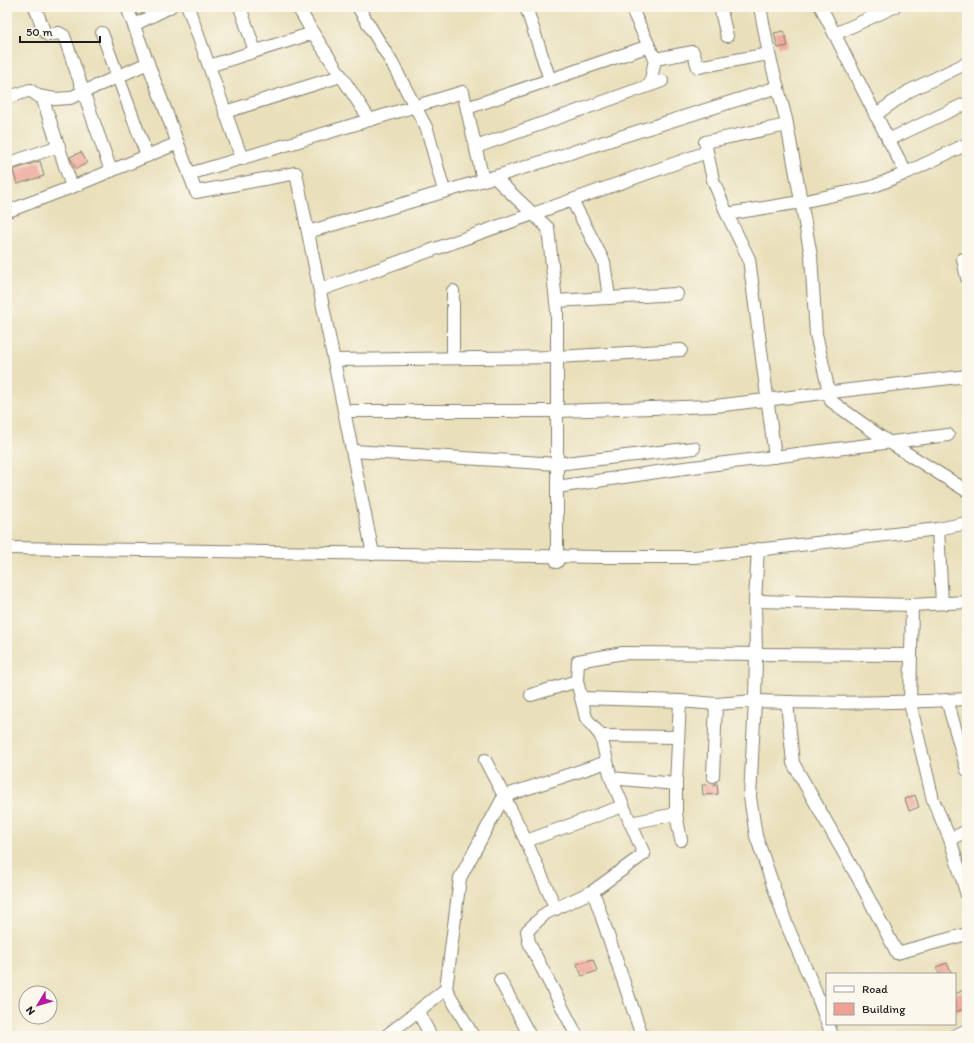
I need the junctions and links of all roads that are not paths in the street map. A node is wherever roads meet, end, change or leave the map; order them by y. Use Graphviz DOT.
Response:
graph roads {
  1 [pos="35,7"];
  2 [pos="127,7"];
  3 [pos="170,7"];
  4 [pos="188,7"];
  5 [pos="240,7"];
  6 [pos="298,7"];
  7 [pos="358,7"];
  8 [pos="526,7"];
  9 [pos="631,7"];
  10 [pos="720,7"];
  11 [pos="760,7"];
  12 [pos="821,7"];
  13 [pos="894,7"];
  14 [pos="134,25"];
  15 [pos="102,32"];
  16 [pos="313,33"];
  17 [pos="835,34"];
  18 [pos="727,36"];
  19 [pos="649,46"];
  20 [pos="255,51"];
  21 [pos="769,54"];
  22 [pos="655,59"];
  23 [pos="967,62"];
  24 [pos="148,63"];
  25 [pos="209,66"];
  26 [pos="340,76"];
  27 [pos="118,77"];
  28 [pos="550,80"];
  29 [pos="662,81"];
  30 [pos="650,85"];
  31 [pos="778,87"];
  32 [pos="83,92"];
  33 [pos="42,97"];
  34 [pos="7,98"];
  35 [pos="967,103"];
  36 [pos="415,107"];
  37 [pos="467,108"];
  38 [pos="225,112"];
  39 [pos="875,115"];
  40 [pos="370,120"];
  41 [pos="787,125"];
  42 [pos="888,140"];
  43 [pos="178,143"];
  44 [pos="967,144"];
  45 [pos="59,146"];
  46 [pos="476,147"];
  47 [pos="707,152"];
  48 [pos="147,156"];
  49 [pos="242,159"];
  50 [pos="7,164"];
  51 [pos="111,171"];
  52 [pos="906,173"];
  53 [pos="189,174"];
  54 [pos="488,178"];
  55 [pos="72,187"];
  56 [pos="444,191"];
  57 [pos="572,200"];
  58 [pos="801,202"];
  59 [pos="7,209"];
  60 [pos="533,214"];
  61 [pos="727,214"];
  62 [pos="308,232"];
  63 [pos="963,259"];
  64 [pos="967,278"];
  65 [pos="320,290"];
  66 [pos="453,291"];
  67 [pos="677,294"];
  68 [pos="608,298"];
  69 [pos="556,301"];
  70 [pos="681,350"];
  71 [pos="453,358"];
  72 [pos="557,358"];
  73 [pos="334,360"];
  74 [pos="967,376"];
  75 [pos="829,393"];
  76 [pos="767,400"];
  77 [pos="345,411"];
  78 [pos="557,411"];
  79 [pos="948,435"];
  80 [pos="889,443"];
  81 [pos="694,448"];
  82 [pos="353,451"];
  83 [pos="775,457"];
  84 [pos="557,464"];
  85 [pos="557,487"];
  86 [pos="967,492"];
  87 [pos="967,523"];
  88 [pos="938,529"];
  89 [pos="7,548"];
  90 [pos="758,549"];
  91 [pos="373,554"];
  92 [pos="557,559"];
  93 [pos="755,601"];
  94 [pos="967,602"];
  95 [pos="942,603"];
  96 [pos="912,605"];
  97 [pos="756,655"];
  98 [pos="910,655"];
  99 [pos="577,681"];
  100 [pos="531,695"];
  101 [pos="581,698"];
  102 [pos="967,699"];
  103 [pos="755,700"];
  104 [pos="947,700"];
  105 [pos="680,701"];
  106 [pos="786,702"];
  107 [pos="910,703"];
  108 [pos="716,704"];
  109 [pos="601,736"];
  110 [pos="677,737"];
  111 [pos="485,760"];
  112 [pos="607,762"];
  113 [pos="967,770"];
  114 [pos="713,776"];
  115 [pos="611,778"];
  116 [pos="676,784"];
  117 [pos="504,796"];
  118 [pos="623,806"];
  119 [pos="676,814"];
  120 [pos="630,823"];
  121 [pos="967,831"];
  122 [pos="950,839"];
  123 [pos="681,840"];
  124 [pos="526,842"];
  125 [pos="593,891"];
  126 [pos="967,894"];
  127 [pos="556,909"];
  128 [pos="967,934"];
  129 [pos="500,980"];
  130 [pos="446,989"];
  131 [pos="418,1012"];
  132 [pos="826,1020"];
  133 [pos="828,1025"];
  134 [pos="967,1030"];
  135 [pos="386,1036"];
  136 [pos="431,1036"];
  137 [pos="473,1036"];
  138 [pos="530,1036"];
  139 [pos="577,1036"];
  140 [pos="642,1036"];
  141 [pos="832,1036"];
  142 [pos="954,1036"];
  1 -- 32 [label="street"];
  2 -- 14 [label="street"];
  3 -- 14 [label="street"];
  4 -- 25 [label="street"];
  5 -- 20 [label="street"];
  6 -- 16 [label="street"];
  7 -- 36 [label="street"];
  8 -- 28 [label="street"];
  9 -- 19 [label="street"];
  10 -- 18 [label="street"];
  11 -- 21 [label="street"];
  12 -- 17 [label="street"];
  13 -- 17 [label="street"];
  14 -- 24 [label="street"];
  15 -- 27 [label="street"];
  16 -- 20 [label="street"];
  16 -- 26 [label="street"];
  17 -- 39 [label="street"];
  19 -- 22 [label="street"];
  19 -- 28 [label="street"];
  20 -- 25 [label="street"];
  21 -- 22 [label="street"];
  21 -- 31 [label="street"];
  22 -- 30 [label="street"];
  23 -- 39 [label="street"];
  24 -- 27 [label="street"];
  24 -- 43 [label="street"];
  25 -- 38 [label="street"];
  26 -- 38 [label="street"];
  26 -- 40 [label="street"];
  27 -- 32 [label="street"];
  27 -- 48 [label="street"];
  28 -- 37 [label="street"];
  29 -- 30 [label="street"];
  30 -- 46 [label="street"];
  31 -- 41 [label="street"];
  31 -- 54 [label="street"];
  32 -- 33 [label="street"];
  32 -- 51 [label="street"];
  33 -- 34 [label="street"];
  33 -- 45 [label="street"];
  35 -- 42 [label="street"];
  36 -- 37 [label="street"];
  36 -- 40 [label="street"];
  36 -- 56 [label="street"];
  37 -- 46 [label="street"];
  38 -- 49 [label="street"];
  39 -- 42 [label="street"];
  40 -- 49 [label="street"];
  41 -- 47 [label="street"];
  41 -- 58 [label="street"];
  42 -- 52 [label="street"];
  43 -- 48 [label="street"];
  43 -- 53 [label="street"];
  44 -- 52 [label="street"];
  45 -- 50 [label="street"];
  45 -- 55 [label="street"];
  46 -- 54 [label="street"];
  47 -- 57 [label="street"];
  47 -- 61 [label="street"];
  48 -- 51 [label="street"];
  49 -- 53 [label="street"];
  51 -- 55 [label="street"];
  52 -- 58 [label="street"];
  53 -- 62 [label="street"];
  54 -- 56 [label="street"];
  54 -- 60 [label="street"];
  55 -- 59 [label="street"];
  56 -- 62 [label="street"];
  57 -- 60 [label="street"];
  57 -- 68 [label="street"];
  58 -- 61 [label="street"];
  58 -- 75 [label="street"];
  60 -- 65 [label="street"];
  60 -- 69 [label="street"];
  61 -- 76 [label="street"];
  62 -- 65 [label="street"];
  63 -- 64 [label="street"];
  65 -- 73 [label="street"];
  66 -- 71 [label="street"];
  67 -- 68 [label="street"];
  68 -- 69 [label="street"];
  69 -- 72 [label="street"];
  70 -- 72 [label="street"];
  71 -- 72 [label="street"];
  71 -- 73 [label="street"];
  72 -- 78 [label="street"];
  73 -- 77 [label="street"];
  74 -- 75 [label="street"];
  75 -- 76 [label="street"];
  75 -- 80 [label="street"];
  76 -- 78 [label="street"];
  76 -- 83 [label="street"];
  77 -- 78 [label="street"];
  77 -- 82 [label="street"];
  78 -- 84 [label="street"];
  79 -- 80 [label="street"];
  80 -- 83 [label="street"];
  80 -- 86 [label="street"];
  81 -- 84 [label="street"];
  82 -- 84 [label="street"];
  82 -- 91 [label="street"];
  83 -- 85 [label="street"];
  84 -- 85 [label="street"];
  85 -- 92 [label="street"];
  87 -- 88 [label="street"];
  88 -- 90 [label="street"];
  88 -- 95 [label="street"];
  89 -- 91 [label="street"];
  90 -- 92 [label="street"];
  90 -- 93 [label="street"];
  91 -- 92 [label="street"];
  93 -- 96 [label="street"];
  93 -- 97 [label="street"];
  94 -- 95 [label="street"];
  95 -- 96 [label="street"];
  96 -- 98 [label="street"];
  97 -- 98 [label="street"];
  97 -- 99 [label="street"];
  97 -- 103 [label="street"];
  98 -- 107 [label="street"];
  99 -- 100 [label="street"];
  99 -- 101 [label="street"];
  101 -- 105 [label="street"];
  101 -- 109 [label="street"];
  102 -- 104 [label="street"];
  103 -- 106 [label="street"];
  103 -- 108 [label="street"];
  103 -- 132 [label="street"];
  104 -- 107 [label="street"];
  104 -- 113 [label="street"];
  105 -- 108 [label="street"];
  105 -- 110 [label="street"];
  106 -- 107 [label="street"];
  106 -- 128 [label="street"];
  107 -- 122 [label="street"];
  108 -- 114 [label="street"];
  109 -- 110 [label="street"];
  109 -- 112 [label="street"];
  110 -- 116 [label="street"];
  111 -- 117 [label="street"];
  112 -- 115 [label="street"];
  112 -- 117 [label="street"];
  115 -- 116 [label="street"];
  115 -- 118 [label="street"];
  116 -- 119 [label="street"];
  117 -- 124 [label="street"];
  117 -- 130 [label="street"];
  118 -- 120 [label="street"];
  118 -- 124 [label="street"];
  119 -- 120 [label="street"];
  119 -- 123 [label="street"];
  120 -- 125 [label="street"];
  121 -- 122 [label="street"];
  122 -- 126 [label="street"];
  124 -- 127 [label="street"];
  125 -- 127 [label="street"];
  125 -- 140 [label="street"];
  127 -- 139 [label="street"];
  129 -- 138 [label="street"];
  130 -- 131 [label="street"];
  130 -- 137 [label="street"];
  131 -- 135 [label="street"];
  131 -- 136 [label="street"];
  133 -- 141 [label="street"];
  134 -- 142 [label="street"];
}
